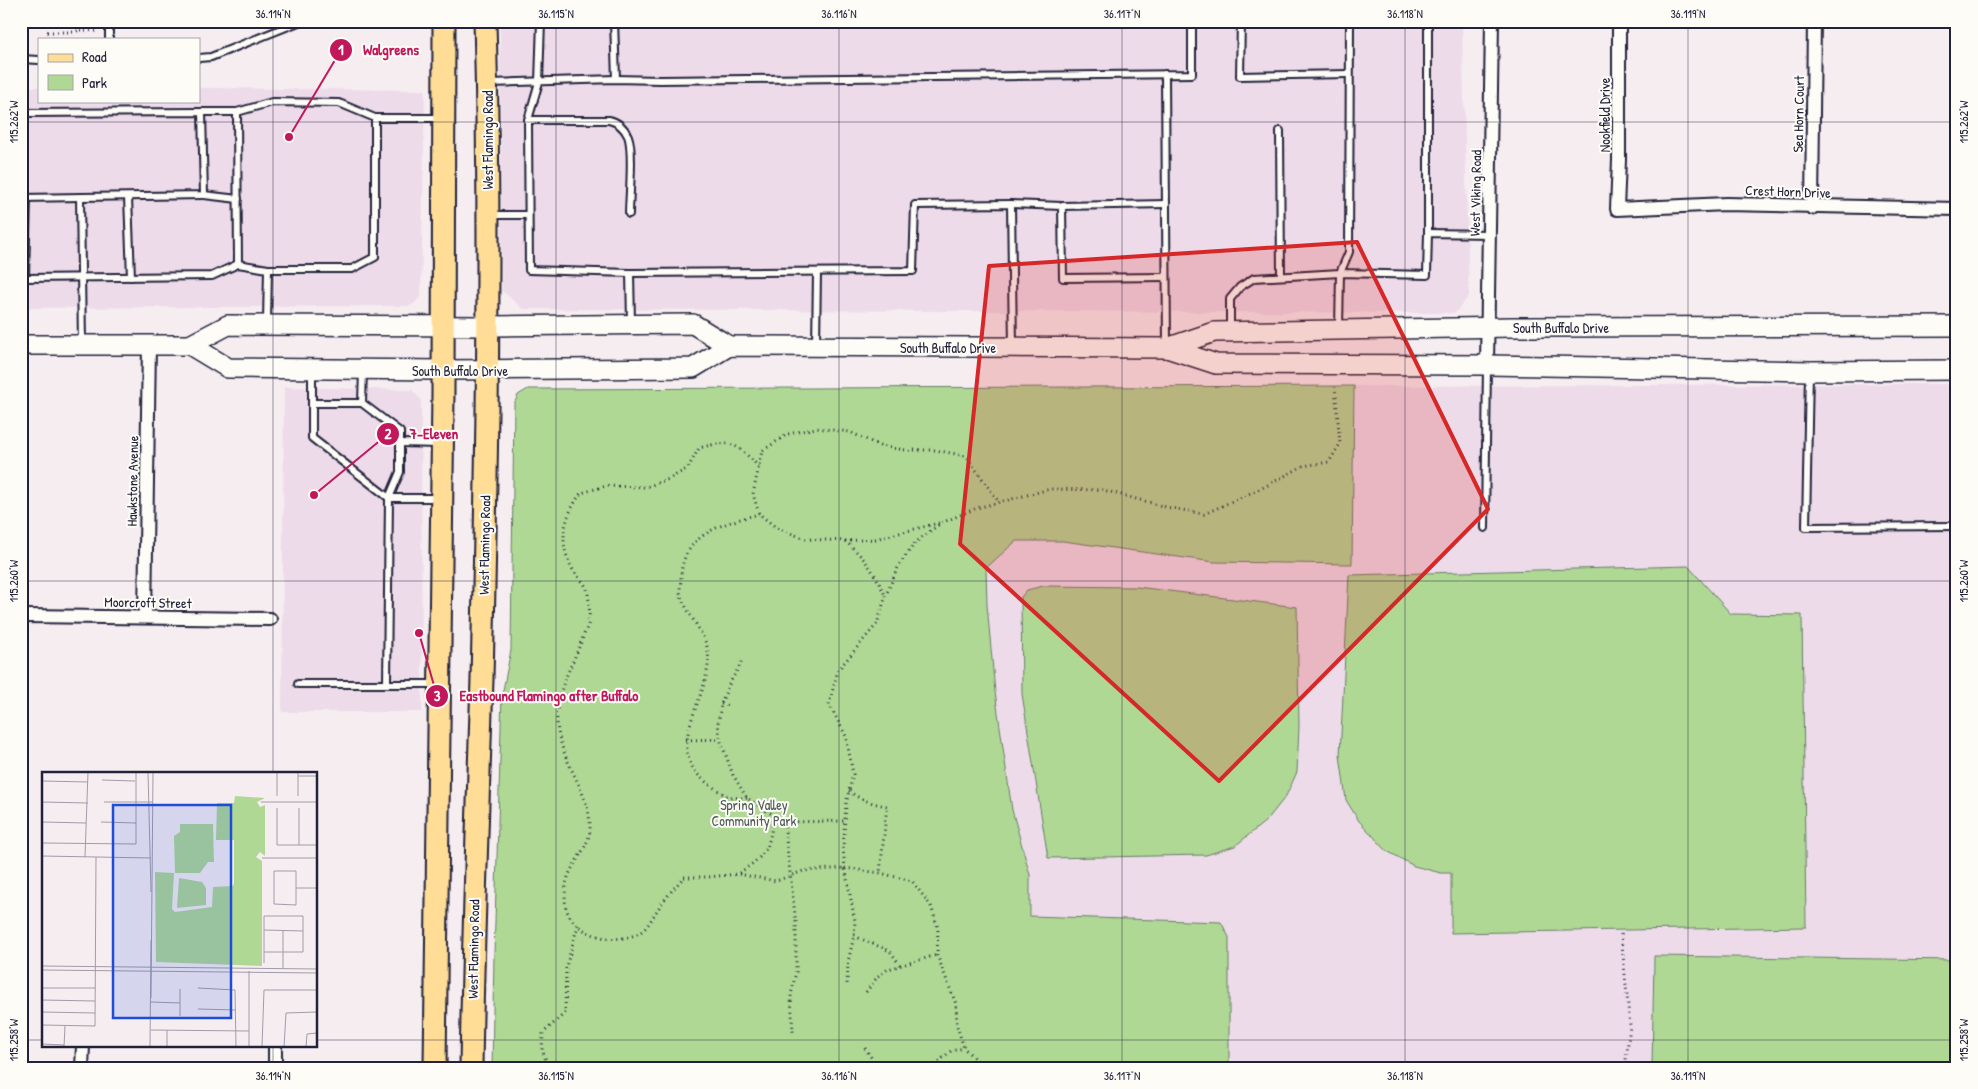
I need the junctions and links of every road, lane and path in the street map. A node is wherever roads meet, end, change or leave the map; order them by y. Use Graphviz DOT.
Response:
graph roads {
  1 [pos="79,21"];
  2 [pos="109,21"];
  3 [pos="301,21"];
  4 [pos="444,21"];
  5 [pos="485,21"];
  6 [pos="541,21"];
  7 [pos="614,21"];
  8 [pos="1192,21"];
  9 [pos="1241,21"];
  10 [pos="1350,21"];
  11 [pos="1428,21"];
  12 [pos="1492,21"];
  13 [pos="1619,21"];
  14 [pos="1814,21"];
  15 [pos="79,30"];
  16 [pos="47,32"];
  17 [pos="109,35"];
  18 [pos="200,58"];
  19 [pos="21,59"];
  20 [pos="38,60"];
  21 [pos="1165,74"];
  22 [pos="1349,74"];
  23 [pos="616,79"];
  24 [pos="539,82"];
  25 [pos="487,83"];
  26 [pos="202,112"];
  27 [pos="237,112"];
  28 [pos="21,113"];
  29 [pos="375,118"];
  30 [pos="444,118"];
  31 [pos="528,120"];
  32 [pos="1280,131"];
  33 [pos="204,195"];
  34 [pos="80,197"];
  35 [pos="128,197"];
  36 [pos="24,198"];
  37 [pos="238,199"];
  38 [pos="1011,204"];
  39 [pos="1166,204"];
  40 [pos="1062,206"];
  41 [pos="1812,208"];
  42 [pos="1618,209"];
  43 [pos="1957,209"];
  44 [pos="487,214"];
  45 [pos="528,214"];
  46 [pos="629,214"];
  47 [pos="1428,233"];
  48 [pos="1489,234"];
  49 [pos="238,264"];
  50 [pos="268,269"];
  51 [pos="816,272"];
  52 [pos="630,273"];
  53 [pos="1340,273"];
  54 [pos="1166,276"];
  55 [pos="1281,276"];
  56 [pos="82,277"];
  57 [pos="131,277"];
  58 [pos="631,324"];
  59 [pos="267,325"];
  60 [pos="443,325"];
  61 [pos="487,326"];
  62 [pos="1957,326"];
  63 [pos="1488,327"];
  64 [pos="1339,329"];
  65 [pos="1230,331"];
  66 [pos="21,345"];
  67 [pos="82,345"];
  68 [pos="149,345"];
  69 [pos="190,345"];
  70 [pos="729,346"];
  71 [pos="816,346"];
  72 [pos="1013,347"];
  73 [pos="1167,348"];
  74 [pos="1487,365"];
  75 [pos="312,369"];
  76 [pos="363,369"];
  77 [pos="443,370"];
  78 [pos="487,370"];
  79 [pos="1957,370"];
  80 [pos="1809,371"];
  81 [pos="1335,387"];
  82 [pos="312,403"];
  83 [pos="362,403"];
  84 [pos="400,443"];
  85 [pos="442,444"];
  86 [pos="758,467"];
  87 [pos="389,498"];
  88 [pos="442,498"];
  89 [pos="1000,502"];
  90 [pos="759,514"];
  91 [pos="941,523"];
  92 [pos="1957,526"];
  93 [pos="1485,528"];
  94 [pos="845,541"];
  95 [pos="886,595"];
  96 [pos="25,616"];
  97 [pos="145,617"];
  98 [pos="270,619"];
  99 [pos="742,662"];
  100 [pos="298,684"];
  101 [pos="387,684"];
  102 [pos="438,684"];
  103 [pos="721,704"];
  104 [pos="729,706"];
  105 [pos="720,739"];
  106 [pos="686,740"];
  107 [pos="849,791"];
  108 [pos="748,798"];
  109 [pos="774,815"];
  110 [pos="845,821"];
  111 [pos="784,822"];
  112 [pos="845,868"];
  113 [pos="880,873"];
  114 [pos="738,874"];
  115 [pos="790,876"];
  116 [pos="578,925"];
  117 [pos="1622,934"];
  118 [pos="854,936"];
  119 [pos="937,955"];
  120 [pos="900,965"];
  121 [pos="847,985"];
  122 [pos="866,992"];
  123 [pos="793,1032"];
  124 [pos="83,1046"];
  125 [pos="275,1046"];
  126 [pos="865,1048"];
  127 [pos="964,1048"];
  128 [pos="82,1068"];
  129 [pos="275,1068"];
  130 [pos="435,1068"];
  131 [pos="471,1068"];
  132 [pos="549,1068"];
  133 [pos="878,1068"];
  134 [pos="930,1068"];
  135 [pos="984,1068"];
  136 [pos="1625,1068"];
  1 -- 15 [label="path"];
  2 -- 17 [label="lane"];
  3 -- 18 [label="lane"];
  4 -- 30 [label="main road"];
  5 -- 25 [label="main road, West Flamingo Road"];
  6 -- 24 [label="lane"];
  7 -- 23 [label="lane"];
  8 -- 21 [label="lane"];
  9 -- 22 [label="lane"];
  10 -- 22 [label="lane"];
  11 -- 47 [label="lane"];
  12 -- 48 [label="street, West Viking Road"];
  13 -- 42 [label="street, Nookfield Drive"];
  14 -- 41 [label="street, Sea Horn Court"];
  15 -- 16 [label="path"];
  15 -- 17 [label="path"];
  19 -- 20 [label="lane"];
  21 -- 23 [label="lane"];
  21 -- 39 [label="lane"];
  22 -- 53 [label="lane"];
  23 -- 24 [label="lane"];
  24 -- 25 [label="lane"];
  24 -- 31 [label="lane"];
  25 -- 44 [label="main road, West Flamingo Road"];
  26 -- 27 [label="lane"];
  26 -- 28 [label="lane"];
  26 -- 33 [label="lane"];
  27 -- 29 [label="lane"];
  27 -- 37 [label="lane"];
  29 -- 30 [label="lane"];
  29 -- 50 [label="lane"];
  30 -- 60 [label="main road"];
  31 -- 45 [label="lane"];
  31 -- 46 [label="lane"];
  32 -- 55 [label="lane"];
  33 -- 35 [label="lane"];
  33 -- 37 [label="lane"];
  34 -- 35 [label="lane"];
  34 -- 36 [label="lane"];
  34 -- 56 [label="lane"];
  35 -- 57 [label="lane"];
  36 -- 56 [label="lane"];
  37 -- 49 [label="lane"];
  38 -- 40 [label="lane"];
  38 -- 51 [label="lane"];
  38 -- 72 [label="lane"];
  39 -- 40 [label="lane"];
  39 -- 54 [label="lane"];
  40 -- 54 [label="lane"];
  41 -- 42 [label="street, Crest Horn Drive"];
  41 -- 43 [label="street, Crest Horn Drive"];
  44 -- 45 [label="lane"];
  44 -- 61 [label="main road, West Flamingo Road"];
  45 -- 52 [label="lane"];
  47 -- 48 [label="lane"];
  47 -- 53 [label="lane"];
  48 -- 63 [label="street, West Viking Road"];
  49 -- 50 [label="lane"];
  49 -- 57 [label="lane"];
  50 -- 59 [label="lane"];
  51 -- 52 [label="lane"];
  51 -- 71 [label="lane"];
  52 -- 58 [label="lane"];
  53 -- 55 [label="lane"];
  53 -- 64 [label="lane"];
  54 -- 73 [label="lane"];
  55 -- 65 [label="lane"];
  56 -- 57 [label="lane"];
  56 -- 67 [label="lane"];
  58 -- 61 [label="main road"];
  58 -- 70 [label="main road"];
  59 -- 60 [label="main road"];
  59 -- 69 [label="main road"];
  60 -- 61 [label="main road"];
  60 -- 77 [label="main road"];
  61 -- 78 [label="main road, West Flamingo Road"];
  62 -- 63 [label="main road, South Buffalo Drive"];
  63 -- 64 [label="main road, South Buffalo Drive"];
  63 -- 74 [label="street, West Viking Road"];
  64 -- 65 [label="main road, South Buffalo Drive"];
  65 -- 73 [label="main road, South Buffalo Drive"];
  66 -- 67 [label="main road"];
  67 -- 68 [label="main road"];
  68 -- 69 [label="main road"];
  68 -- 97 [label="street, Hawkstone Avenue"];
  69 -- 75 [label="main road, South Buffalo Drive"];
  70 -- 71 [label="main road, South Buffalo Drive"];
  70 -- 78 [label="main road, South Buffalo Drive"];
  71 -- 72 [label="main road, South Buffalo Drive"];
  72 -- 73 [label="main road, South Buffalo Drive"];
  73 -- 74 [label="main road, South Buffalo Drive"];
  74 -- 80 [label="main road, South Buffalo Drive"];
  74 -- 93 [label="lane"];
  75 -- 76 [label="main road, South Buffalo Drive"];
  75 -- 82 [label="lane"];
  76 -- 77 [label="main road, South Buffalo Drive"];
  76 -- 83 [label="lane"];
  77 -- 78 [label="main road, South Buffalo Drive"];
  77 -- 85 [label="main road"];
  78 -- 131 [label="main road, West Flamingo Road"];
  79 -- 80 [label="main road, South Buffalo Drive"];
  80 -- 92 [label="lane"];
  81 -- 89 [label="path"];
  82 -- 83 [label="lane"];
  82 -- 87 [label="lane"];
  83 -- 84 [label="lane"];
  84 -- 85 [label="lane"];
  84 -- 87 [label="lane"];
  85 -- 88 [label="main road"];
  86 -- 89 [label="path"];
  86 -- 90 [label="path"];
  86 -- 116 [label="path"];
  87 -- 88 [label="lane"];
  87 -- 101 [label="lane"];
  88 -- 102 [label="main road"];
  89 -- 91 [label="path"];
  90 -- 94 [label="path"];
  90 -- 106 [label="path"];
  91 -- 94 [label="path"];
  91 -- 95 [label="path"];
  94 -- 95 [label="path"];
  95 -- 107 [label="path"];
  96 -- 97 [label="street, Moorcroft Street"];
  97 -- 98 [label="street, Moorcroft Street"];
  99 -- 103 [label="path"];
  100 -- 101 [label="lane"];
  101 -- 102 [label="lane"];
  102 -- 130 [label="main road"];
  103 -- 104 [label="path"];
  103 -- 105 [label="path"];
  105 -- 106 [label="path"];
  105 -- 108 [label="path"];
  106 -- 108 [label="path"];
  107 -- 110 [label="path"];
  107 -- 113 [label="path"];
  108 -- 109 [label="path"];
  109 -- 111 [label="path"];
  109 -- 114 [label="path"];
  110 -- 111 [label="path"];
  110 -- 112 [label="path"];
  111 -- 115 [label="path"];
  112 -- 113 [label="path"];
  112 -- 115 [label="path"];
  112 -- 118 [label="path"];
  113 -- 119 [label="path"];
  114 -- 115 [label="path"];
  114 -- 116 [label="path"];
  115 -- 123 [label="path"];
  116 -- 132 [label="path"];
  117 -- 136 [label="path"];
  118 -- 120 [label="path"];
  118 -- 121 [label="path"];
  119 -- 120 [label="path"];
  119 -- 127 [label="path"];
  120 -- 122 [label="path"];
  124 -- 128 [label="street"];
  125 -- 129 [label="street"];
  126 -- 133 [label="path"];
  127 -- 134 [label="path"];
  127 -- 135 [label="path"];
}
